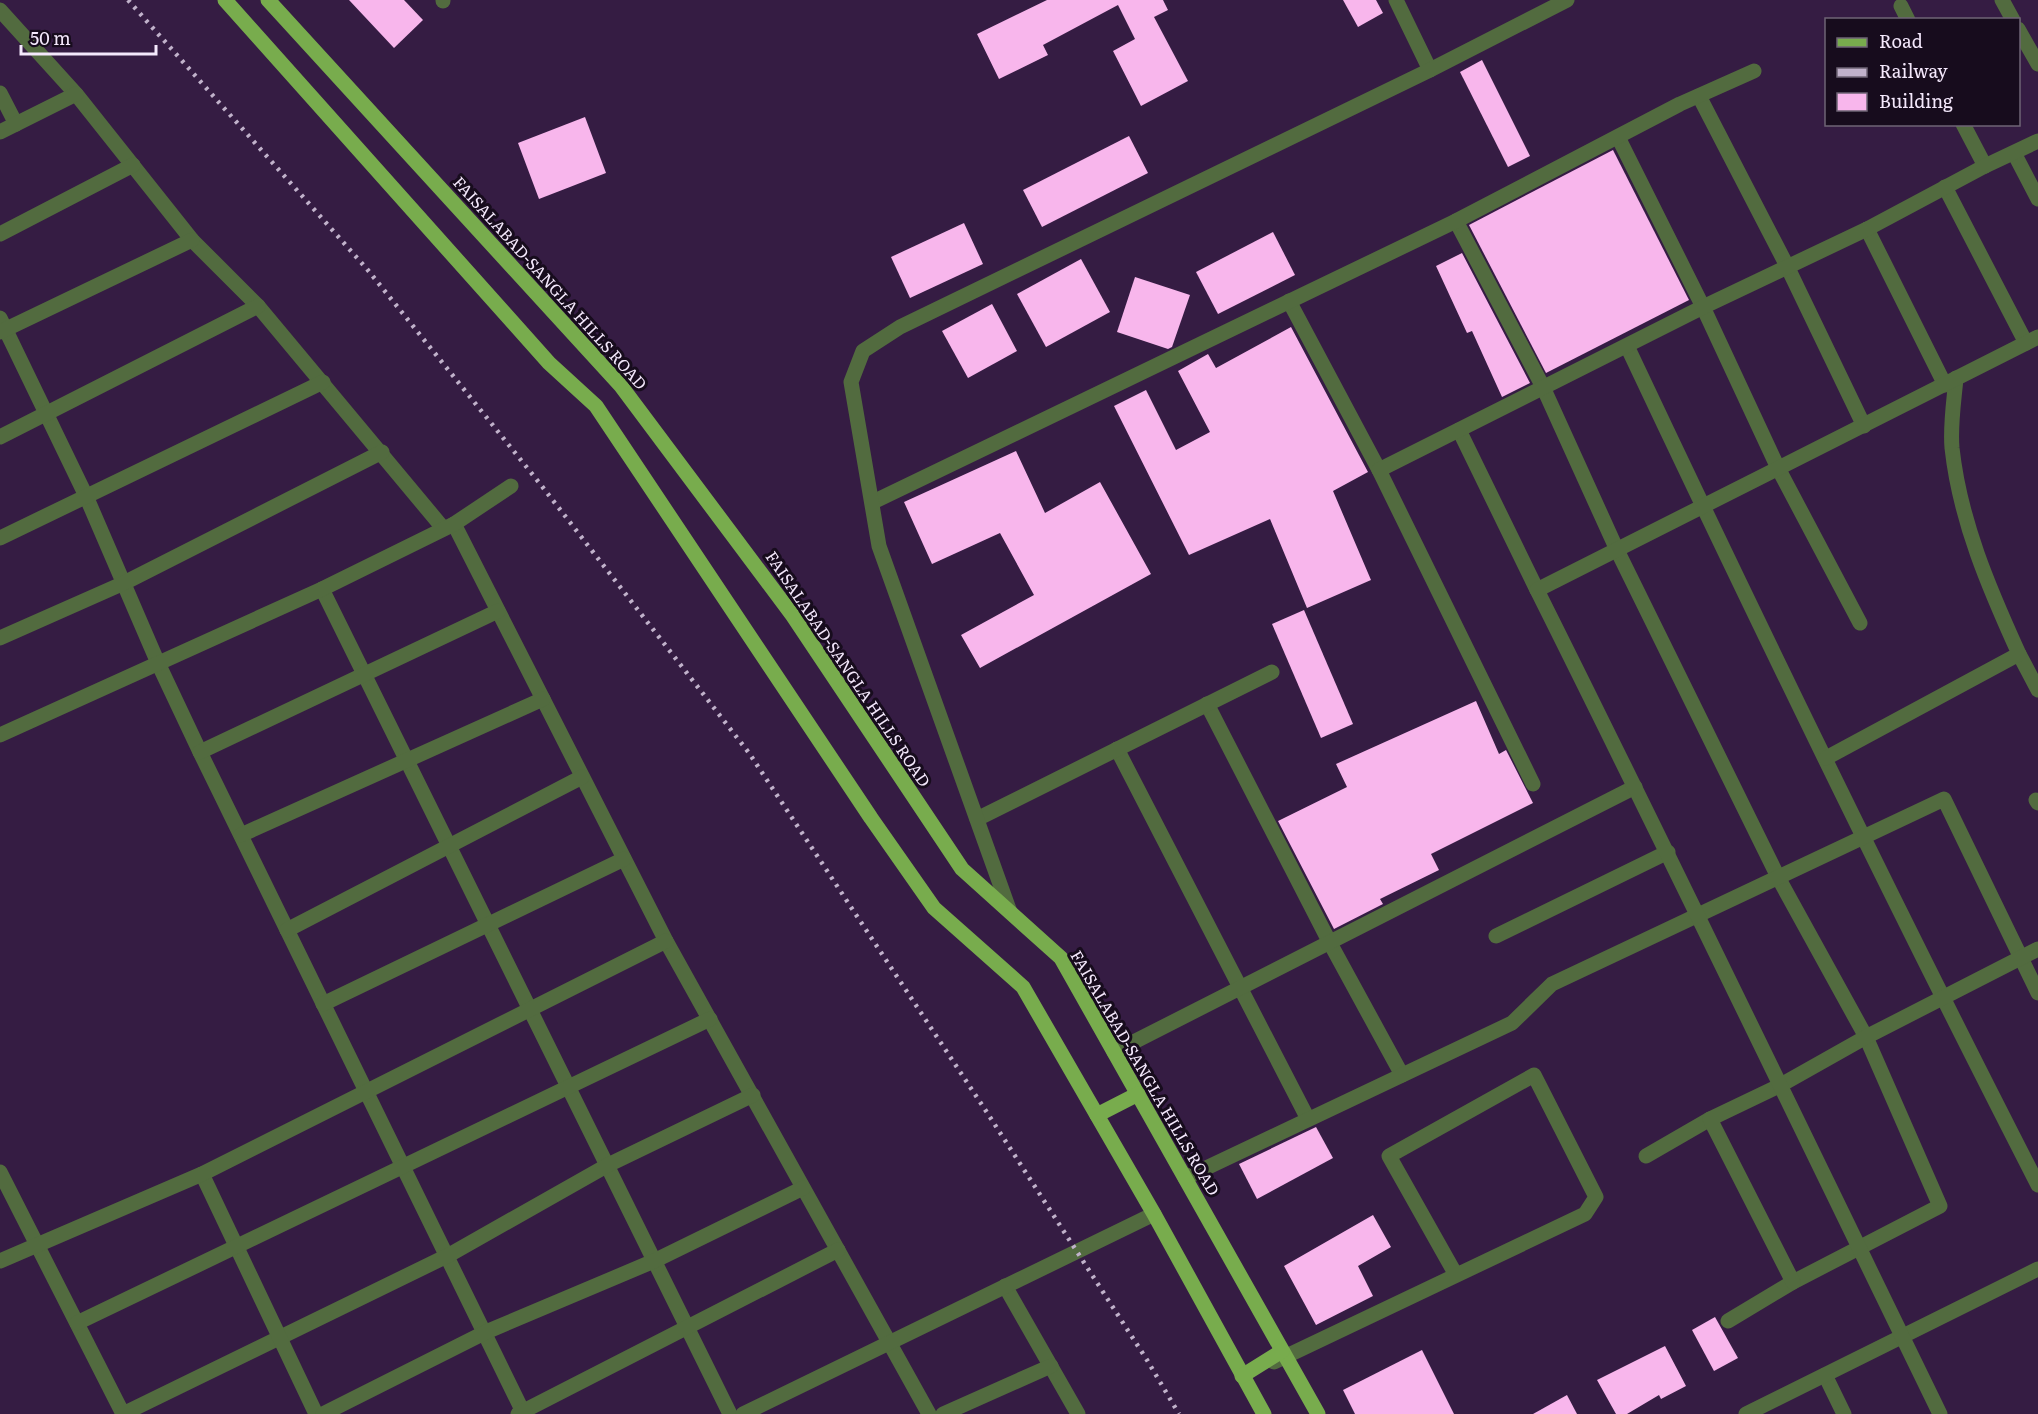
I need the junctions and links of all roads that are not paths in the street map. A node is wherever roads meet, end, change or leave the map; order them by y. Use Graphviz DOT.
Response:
graph roads {
  1 [pos="225,0"];
  2 [pos="268,0"];
  3 [pos="1396,0"];
  4 [pos="1567,0"];
  5 [pos="2002,0"];
  6 [pos="0,10"];
  7 [pos="2012,18"];
  8 [pos="2020,31"];
  9 [pos="2038,64"];
  10 [pos="1430,70"];
  11 [pos="1754,71"];
  12 [pos="0,93"];
  13 [pos="76,94"];
  14 [pos="1699,96"];
  15 [pos="16,124"];
  16 [pos="1964,126"];
  17 [pos="0,132"];
  18 [pos="1618,137"];
  19 [pos="2038,141"];
  20 [pos="2014,153"];
  21 [pos="133,165"];
  22 [pos="1985,166"];
  23 [pos="1945,187"];
  24 [pos="2038,199"];
  25 [pos="1456,220"];
  26 [pos="1867,229"];
  27 [pos="0,234"];
  28 [pos="192,240"];
  29 [pos="1787,266"];
  30 [pos="1289,301"];
  31 [pos="258,306"];
  32 [pos="1703,307"];
  33 [pos="2,326"];
  34 [pos="2032,340"];
  35 [pos="1627,346"];
  36 [pos="323,382"];
  37 [pos="1950,382"];
  38 [pos="1543,387"];
  39 [pos="45,414"];
  40 [pos="1864,426"];
  41 [pos="1459,430"];
  42 [pos="0,437"];
  43 [pos="382,452"];
  44 [pos="1778,468"];
  45 [pos="1379,470"];
  46 [pos="511,486"];
  47 [pos="86,496"];
  48 [pos="873,502"];
  49 [pos="1703,507"];
  50 [pos="448,526"];
  51 [pos="0,538"];
  52 [pos="1617,550"];
  53 [pos="124,583"];
  54 [pos="322,589"];
  55 [pos="1537,590"];
  56 [pos="498,611"];
  57 [pos="1860,623"];
  58 [pos="0,638"];
  59 [pos="2019,654"];
  60 [pos="158,663"];
  61 [pos="1272,672"];
  62 [pos="365,674"];
  63 [pos="2038,690"];
  64 [pos="543,699"];
  65 [pos="1207,704"];
  66 [pos="0,735"];
  67 [pos="1117,749"];
  68 [pos="200,752"];
  69 [pos="1826,758"];
  70 [pos="407,760"];
  71 [pos="582,777"];
  72 [pos="1533,784"];
  73 [pos="1635,787"];
  74 [pos="977,819"];
  75 [pos="241,835"];
  76 [pos="1865,837"];
  77 [pos="450,845"];
  78 [pos="1668,852"];
  79 [pos="624,859"];
  80 [pos="1779,879"];
  81 [pos="1010,912"];
  82 [pos="1700,916"];
  83 [pos="489,924"];
  84 [pos="287,930"];
  85 [pos="1496,936"];
  86 [pos="666,941"];
  87 [pos="1330,943"];
  88 [pos="2038,950"];
  89 [pos="2020,958"];
  90 [pos="1240,988"];
  91 [pos="2038,993"];
  92 [pos="1943,999"];
  93 [pos="323,1004"];
  94 [pos="531,1010"];
  95 [pos="710,1019"];
  96 [pos="1866,1037"];
  97 [pos="1114,1052"];
  98 [pos="1402,1075"];
  99 [pos="1779,1086"];
  100 [pos="569,1087"];
  101 [pos="367,1093"];
  102 [pos="1138,1094"];
  103 [pos="753,1095"];
  104 [pos="1097,1115"];
  105 [pos="1308,1119"];
  106 [pos="1710,1119"];
  107 [pos="1646,1156"];
  108 [pos="608,1165"];
  109 [pos="403,1167"];
  110 [pos="0,1172"];
  111 [pos="202,1174"];
  112 [pos="1185,1178"];
  113 [pos="2038,1185"];
  114 [pos="802,1188"];
  115 [pos="1154,1214"];
  116 [pos="36,1245"];
  117 [pos="238,1246"];
  118 [pos="1859,1249"];
  119 [pos="838,1250"];
  120 [pos="448,1255"];
  121 [pos="0,1261"];
  122 [pos="654,1261"];
  123 [pos="2038,1269"];
  124 [pos="1456,1275"];
  125 [pos="1793,1282"];
  126 [pos="1005,1287"];
  127 [pos="1728,1321"];
  128 [pos="77,1323"];
  129 [pos="687,1327"];
  130 [pos="486,1332"];
  131 [pos="1902,1336"];
  132 [pos="278,1338"];
  133 [pos="889,1343"];
  134 [pos="1283,1353"];
  135 [pos="1051,1366"];
  136 [pos="1825,1375"];
  137 [pos="1244,1379"];
  138 [pos="522,1413"];
  139 [pos="1750,1413"];
  140 [pos="123,1414"];
  141 [pos="315,1414"];
  142 [pos="323,1414"];
  143 [pos="730,1414"];
  144 [pos="743,1414"];
  145 [pos="929,1414"];
  146 [pos="943,1414"];
  147 [pos="1078,1414"];
  148 [pos="1264,1414"];
  149 [pos="1318,1414"];
  150 [pos="1844,1414"];
  151 [pos="1940,1414"];
  1 -- 104 [label="main road"];
  2 -- 81 [label="main road, FAISALABAD-SANGLA HILLS ROAD"];
  3 -- 10 [label="street"];
  4 -- 10 [label="street"];
  5 -- 7 [label="street"];
  6 -- 13 [label="street"];
  8 -- 9 [label="street"];
  10 -- 48 [label="street"];
  11 -- 14 [label="street"];
  12 -- 15 [label="street"];
  13 -- 15 [label="street"];
  13 -- 21 [label="street"];
  14 -- 18 [label="street"];
  14 -- 29 [label="street"];
  15 -- 17 [label="street"];
  16 -- 22 [label="street"];
  18 -- 25 [label="street"];
  18 -- 32 [label="street"];
  19 -- 20 [label="street"];
  20 -- 22 [label="street"];
  20 -- 24 [label="street"];
  21 -- 27 [label="street"];
  21 -- 28 [label="street"];
  22 -- 23 [label="street"];
  23 -- 26 [label="street"];
  23 -- 34 [label="street"];
  25 -- 30 [label="street"];
  25 -- 38 [label="street"];
  26 -- 29 [label="street"];
  26 -- 37 [label="street"];
  28 -- 31 [label="street"];
  28 -- 33 [label="street"];
  29 -- 32 [label="street"];
  29 -- 40 [label="street"];
  30 -- 45 [label="street"];
  30 -- 48 [label="street"];
  31 -- 36 [label="street"];
  31 -- 39 [label="street"];
  32 -- 35 [label="street"];
  32 -- 44 [label="street"];
  33 -- 39 [label="street"];
  34 -- 37 [label="street"];
  35 -- 38 [label="street"];
  35 -- 49 [label="street"];
  36 -- 43 [label="street"];
  36 -- 47 [label="street"];
  37 -- 40 [label="street"];
  37 -- 59 [label="street"];
  38 -- 41 [label="street"];
  38 -- 52 [label="street"];
  39 -- 42 [label="street"];
  39 -- 47 [label="street"];
  40 -- 44 [label="street"];
  41 -- 45 [label="street"];
  41 -- 55 [label="street"];
  43 -- 50 [label="street"];
  43 -- 53 [label="street"];
  44 -- 49 [label="street"];
  44 -- 57 [label="street"];
  45 -- 72 [label="street"];
  46 -- 50 [label="street"];
  47 -- 51 [label="street"];
  47 -- 53 [label="street"];
  48 -- 74 [label="street"];
  49 -- 52 [label="street"];
  49 -- 69 [label="street"];
  50 -- 54 [label="street"];
  50 -- 56 [label="street"];
  52 -- 55 [label="street"];
  52 -- 80 [label="street"];
  53 -- 58 [label="street"];
  53 -- 60 [label="street"];
  54 -- 60 [label="street"];
  54 -- 62 [label="street"];
  55 -- 73 [label="street"];
  56 -- 62 [label="street"];
  56 -- 64 [label="street"];
  59 -- 63 [label="street"];
  59 -- 69 [label="street"];
  60 -- 66 [label="street"];
  60 -- 68 [label="street"];
  61 -- 65 [label="street"];
  62 -- 68 [label="street"];
  62 -- 70 [label="street"];
  64 -- 70 [label="street"];
  64 -- 71 [label="street"];
  65 -- 67 [label="street"];
  65 -- 87 [label="street"];
  67 -- 74 [label="street"];
  67 -- 90 [label="street"];
  68 -- 75 [label="street"];
  69 -- 76 [label="street"];
  70 -- 75 [label="street"];
  70 -- 77 [label="street"];
  71 -- 77 [label="street"];
  71 -- 79 [label="street"];
  73 -- 78 [label="street"];
  73 -- 87 [label="street"];
  74 -- 81 [label="street"];
  75 -- 84 [label="street"];
  76 -- 80 [label="street"];
  76 -- 89 [label="street"];
  76 -- 92 [label="street"];
  77 -- 83 [label="street"];
  77 -- 84 [label="street"];
  78 -- 82 [label="street"];
  78 -- 85 [label="street"];
  79 -- 83 [label="street"];
  79 -- 86 [label="street"];
  80 -- 82 [label="street"];
  80 -- 96 [label="street"];
  81 -- 97 [label="main road, FAISALABAD-SANGLA HILLS ROAD"];
  82 -- 98 [label="street"];
  82 -- 99 [label="street"];
  83 -- 93 [label="street"];
  83 -- 94 [label="street"];
  84 -- 93 [label="street"];
  86 -- 94 [label="street"];
  86 -- 95 [label="street"];
  87 -- 90 [label="street"];
  87 -- 98 [label="street"];
  88 -- 89 [label="street"];
  89 -- 91 [label="street"];
  89 -- 92 [label="street"];
  90 -- 97 [label="street"];
  90 -- 105 [label="street"];
  92 -- 96 [label="street"];
  92 -- 113 [label="street"];
  93 -- 101 [label="street"];
  94 -- 100 [label="street"];
  94 -- 101 [label="street"];
  95 -- 100 [label="street"];
  95 -- 103 [label="street"];
  96 -- 99 [label="street"];
  96 -- 118 [label="street"];
  97 -- 102 [label="main road, FAISALABAD-SANGLA HILLS ROAD"];
  98 -- 105 [label="street"];
  99 -- 106 [label="street"];
  99 -- 118 [label="street"];
  100 -- 108 [label="street"];
  100 -- 109 [label="street"];
  101 -- 109 [label="street"];
  101 -- 111 [label="street"];
  102 -- 104 [label="main road"];
  102 -- 112 [label="main road, FAISALABAD-SANGLA HILLS ROAD"];
  103 -- 108 [label="street"];
  103 -- 114 [label="street"];
  104 -- 115 [label="main road"];
  105 -- 112 [label="street"];
  106 -- 107 [label="street"];
  106 -- 125 [label="street"];
  108 -- 120 [label="street"];
  108 -- 122 [label="street"];
  109 -- 117 [label="street"];
  109 -- 120 [label="street"];
  110 -- 116 [label="street"];
  111 -- 116 [label="street"];
  111 -- 117 [label="street"];
  112 -- 134 [label="main road, FAISALABAD-SANGLA HILLS ROAD"];
  114 -- 119 [label="street"];
  114 -- 122 [label="street"];
  115 -- 126 [label="street"];
  115 -- 137 [label="main road"];
  116 -- 121 [label="street"];
  116 -- 128 [label="street"];
  117 -- 128 [label="street"];
  117 -- 132 [label="street"];
  118 -- 125 [label="street"];
  118 -- 131 [label="street"];
  119 -- 129 [label="street"];
  119 -- 133 [label="street"];
  120 -- 130 [label="street"];
  120 -- 132 [label="street"];
  122 -- 129 [label="street"];
  122 -- 130 [label="street"];
  123 -- 131 [label="street"];
  124 -- 124 [label="street"];
  124 -- 134 [label="street"];
  125 -- 127 [label="street"];
  126 -- 133 [label="street"];
  126 -- 135 [label="street"];
  128 -- 140 [label="street"];
  129 -- 138 [label="street"];
  129 -- 143 [label="street"];
  130 -- 138 [label="street"];
  130 -- 142 [label="street"];
  131 -- 136 [label="street"];
  131 -- 151 [label="street"];
  132 -- 140 [label="street"];
  132 -- 141 [label="street"];
  133 -- 144 [label="street"];
  133 -- 145 [label="street"];
  134 -- 137 [label="main road"];
  134 -- 149 [label="main road, FAISALABAD-SANGLA HILLS ROAD"];
  135 -- 146 [label="street"];
  135 -- 147 [label="street"];
  136 -- 139 [label="street"];
  136 -- 150 [label="street"];
  137 -- 148 [label="main road"];
}
